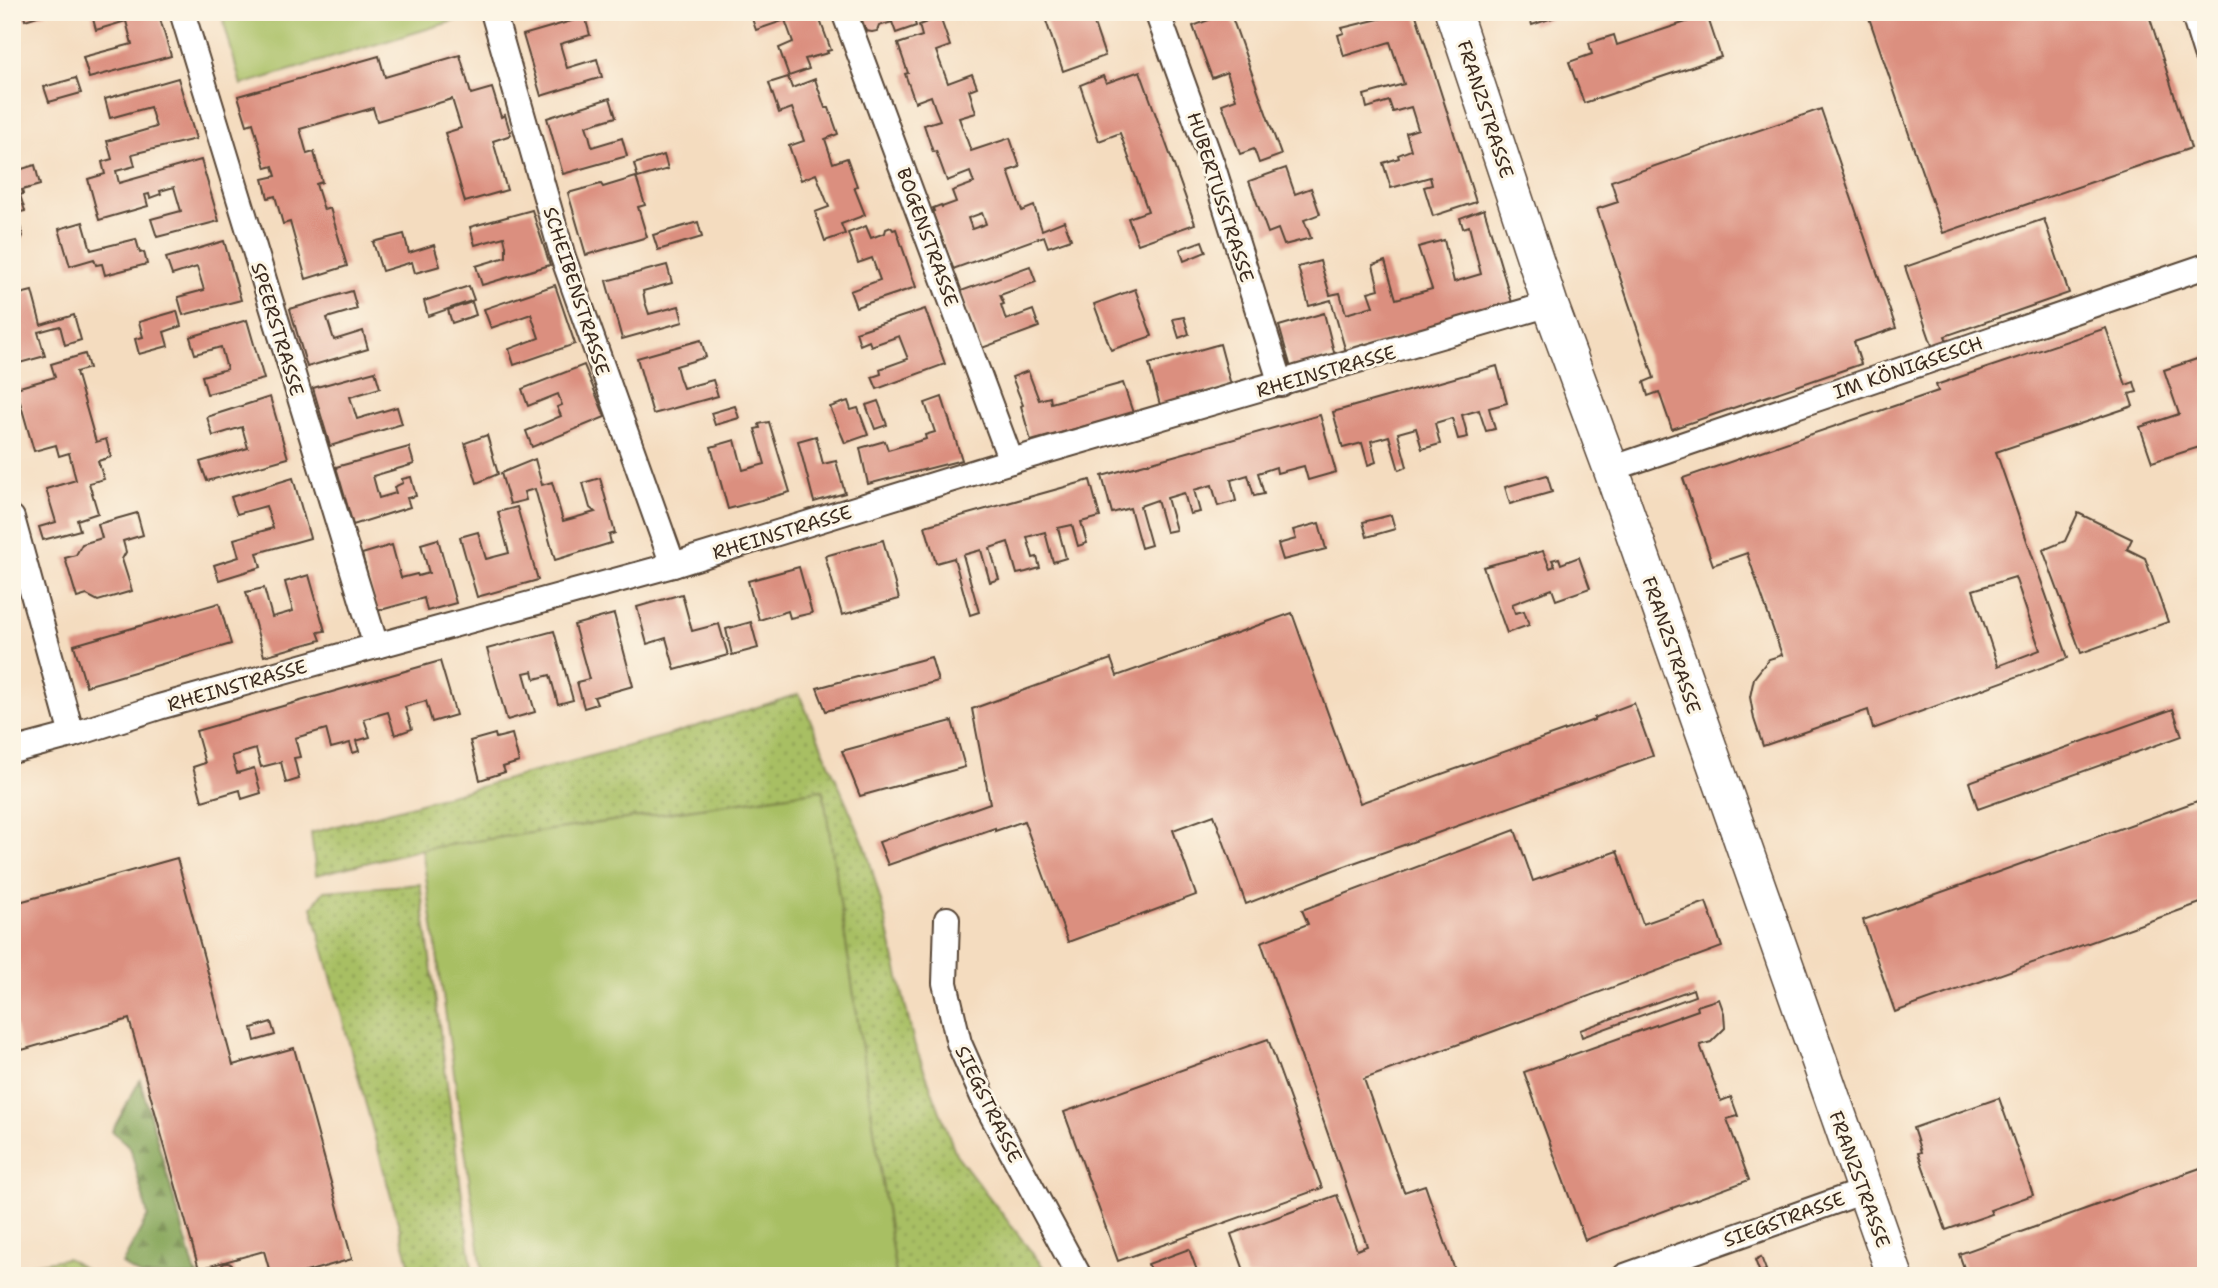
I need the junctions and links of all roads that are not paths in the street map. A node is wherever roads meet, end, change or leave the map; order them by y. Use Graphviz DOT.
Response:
graph roads {
  1 [pos="181,12"];
  2 [pos="494,12"];
  3 [pos="844,12"];
  4 [pos="1157,12"];
  5 [pos="1454,12"];
  6 [pos="2193,12"];
  7 [pos="2206,54"];
  8 [pos="2206,265"];
  9 [pos="1550,304"];
  10 [pos="1282,384"];
  11 [pos="1011,461"];
  12 [pos="1611,469"];
  13 [pos="12,518"];
  14 [pos="673,565"];
  15 [pos="376,646"];
  16 [pos="72,735"];
  17 [pos="12,751"];
  18 [pos="947,919"];
  19 [pos="1864,1191"];
  20 [pos="1079,1276"];
  21 [pos="1625,1276"];
  22 [pos="1895,1276"];
  1 -- 15 [label="street, SPEERSTRASSE"];
  2 -- 14 [label="street, SCHEIBENSTRASSE"];
  3 -- 11 [label="street, BOGENSTRASSE"];
  4 -- 10 [label="street, HUBERTUSSTRASSE"];
  5 -- 9 [label="street, FRANZSTRASSE"];
  6 -- 7 [label="street"];
  8 -- 12 [label="street, IM KÖNIGSESCH"];
  9 -- 10 [label="street, RHEINSTRASSE"];
  9 -- 12 [label="street, FRANZSTRASSE"];
  10 -- 11 [label="street, RHEINSTRASSE"];
  11 -- 14 [label="street, RHEINSTRASSE"];
  12 -- 19 [label="street, FRANZSTRASSE"];
  13 -- 16 [label="street"];
  14 -- 15 [label="street, RHEINSTRASSE"];
  15 -- 16 [label="street, RHEINSTRASSE"];
  16 -- 17 [label="street, RHEINSTRASSE"];
  18 -- 20 [label="street, SIEGSTRASSE"];
  19 -- 21 [label="street, SIEGSTRASSE"];
  19 -- 22 [label="street, FRANZSTRASSE"];
}
